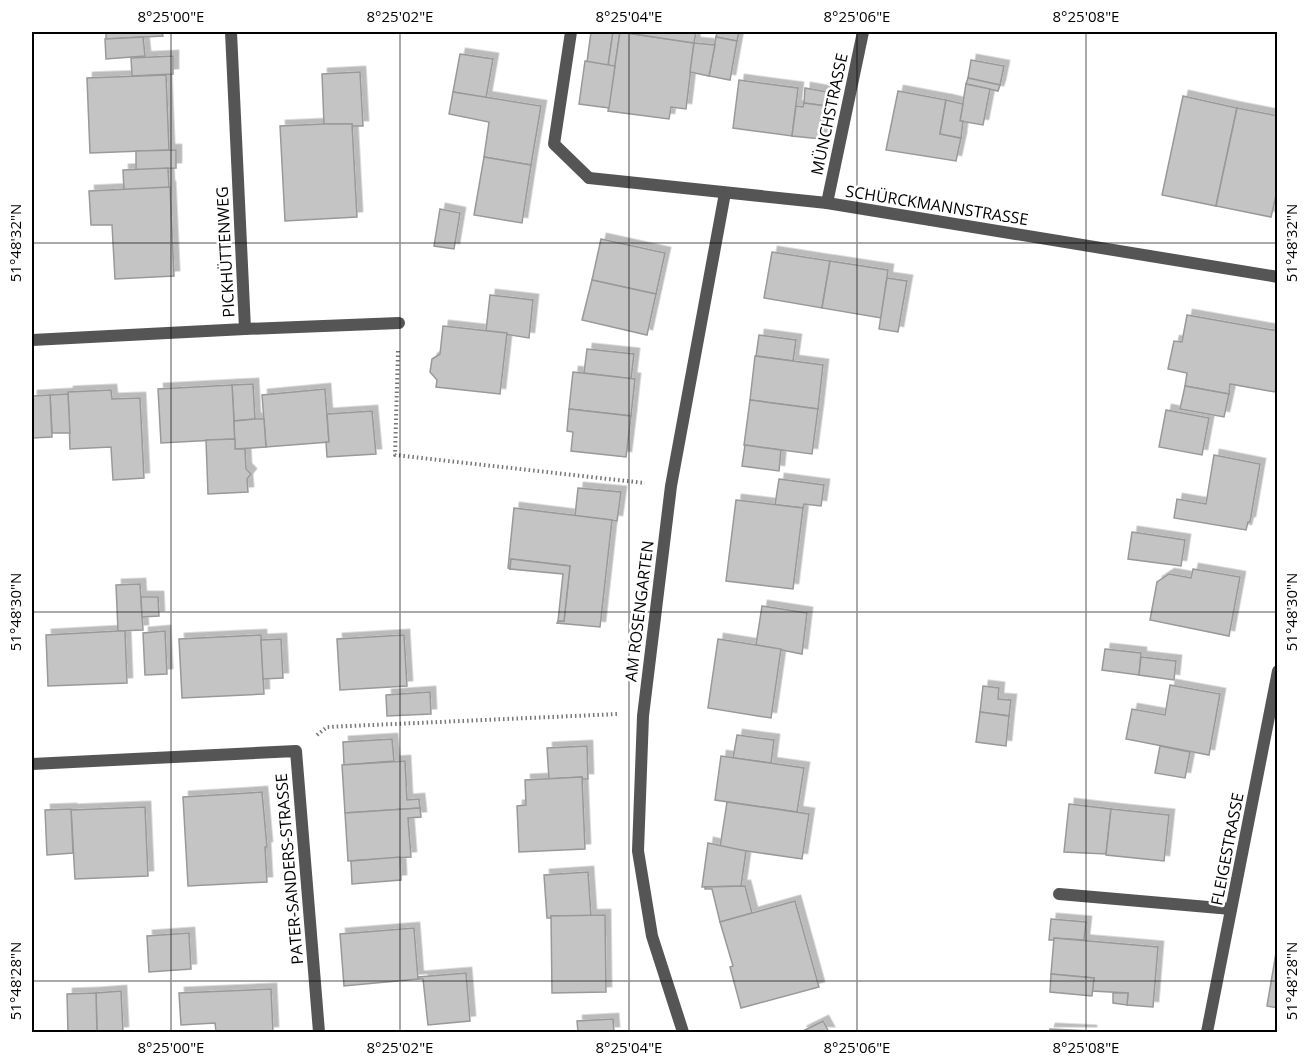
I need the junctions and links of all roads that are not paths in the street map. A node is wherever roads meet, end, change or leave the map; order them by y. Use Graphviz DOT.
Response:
graph roads {
  1 [pos="231,32"];
  2 [pos="571,32"];
  3 [pos="863,32"];
  4 [pos="725,193"];
  5 [pos="827,203"];
  6 [pos="1278,277"];
  7 [pos="399,323"];
  8 [pos="245,329"];
  9 [pos="32,340"];
  10 [pos="1278,671"];
  11 [pos="32,764"];
  12 [pos="1059,894"];
  13 [pos="1231,909"];
  14 [pos="319,1032"];
  15 [pos="683,1032"];
  16 [pos="1207,1032"];
  1 -- 8 [label="street, PICKHÜTTENWEG"];
  2 -- 4 [label="street, SCHÜRCKMANNSTRASSE"];
  3 -- 5 [label="street, MÜNCHSTRASSE"];
  4 -- 5 [label="street, SCHÜRCKMANNSTRASSE"];
  4 -- 15 [label="street, AM ROSENGARTEN"];
  5 -- 6 [label="street, SCHÜRCKMANNSTRASSE"];
  7 -- 8 [label="street"];
  8 -- 9 [label="street, PICKHÜTTENWEG"];
  10 -- 13 [label="street, FLEIGESTRASSE"];
  11 -- 14 [label="street, PATER-SANDERS-STRASSE"];
  12 -- 13 [label="street"];
  13 -- 16 [label="street, FLEIGESTRASSE"];
}
